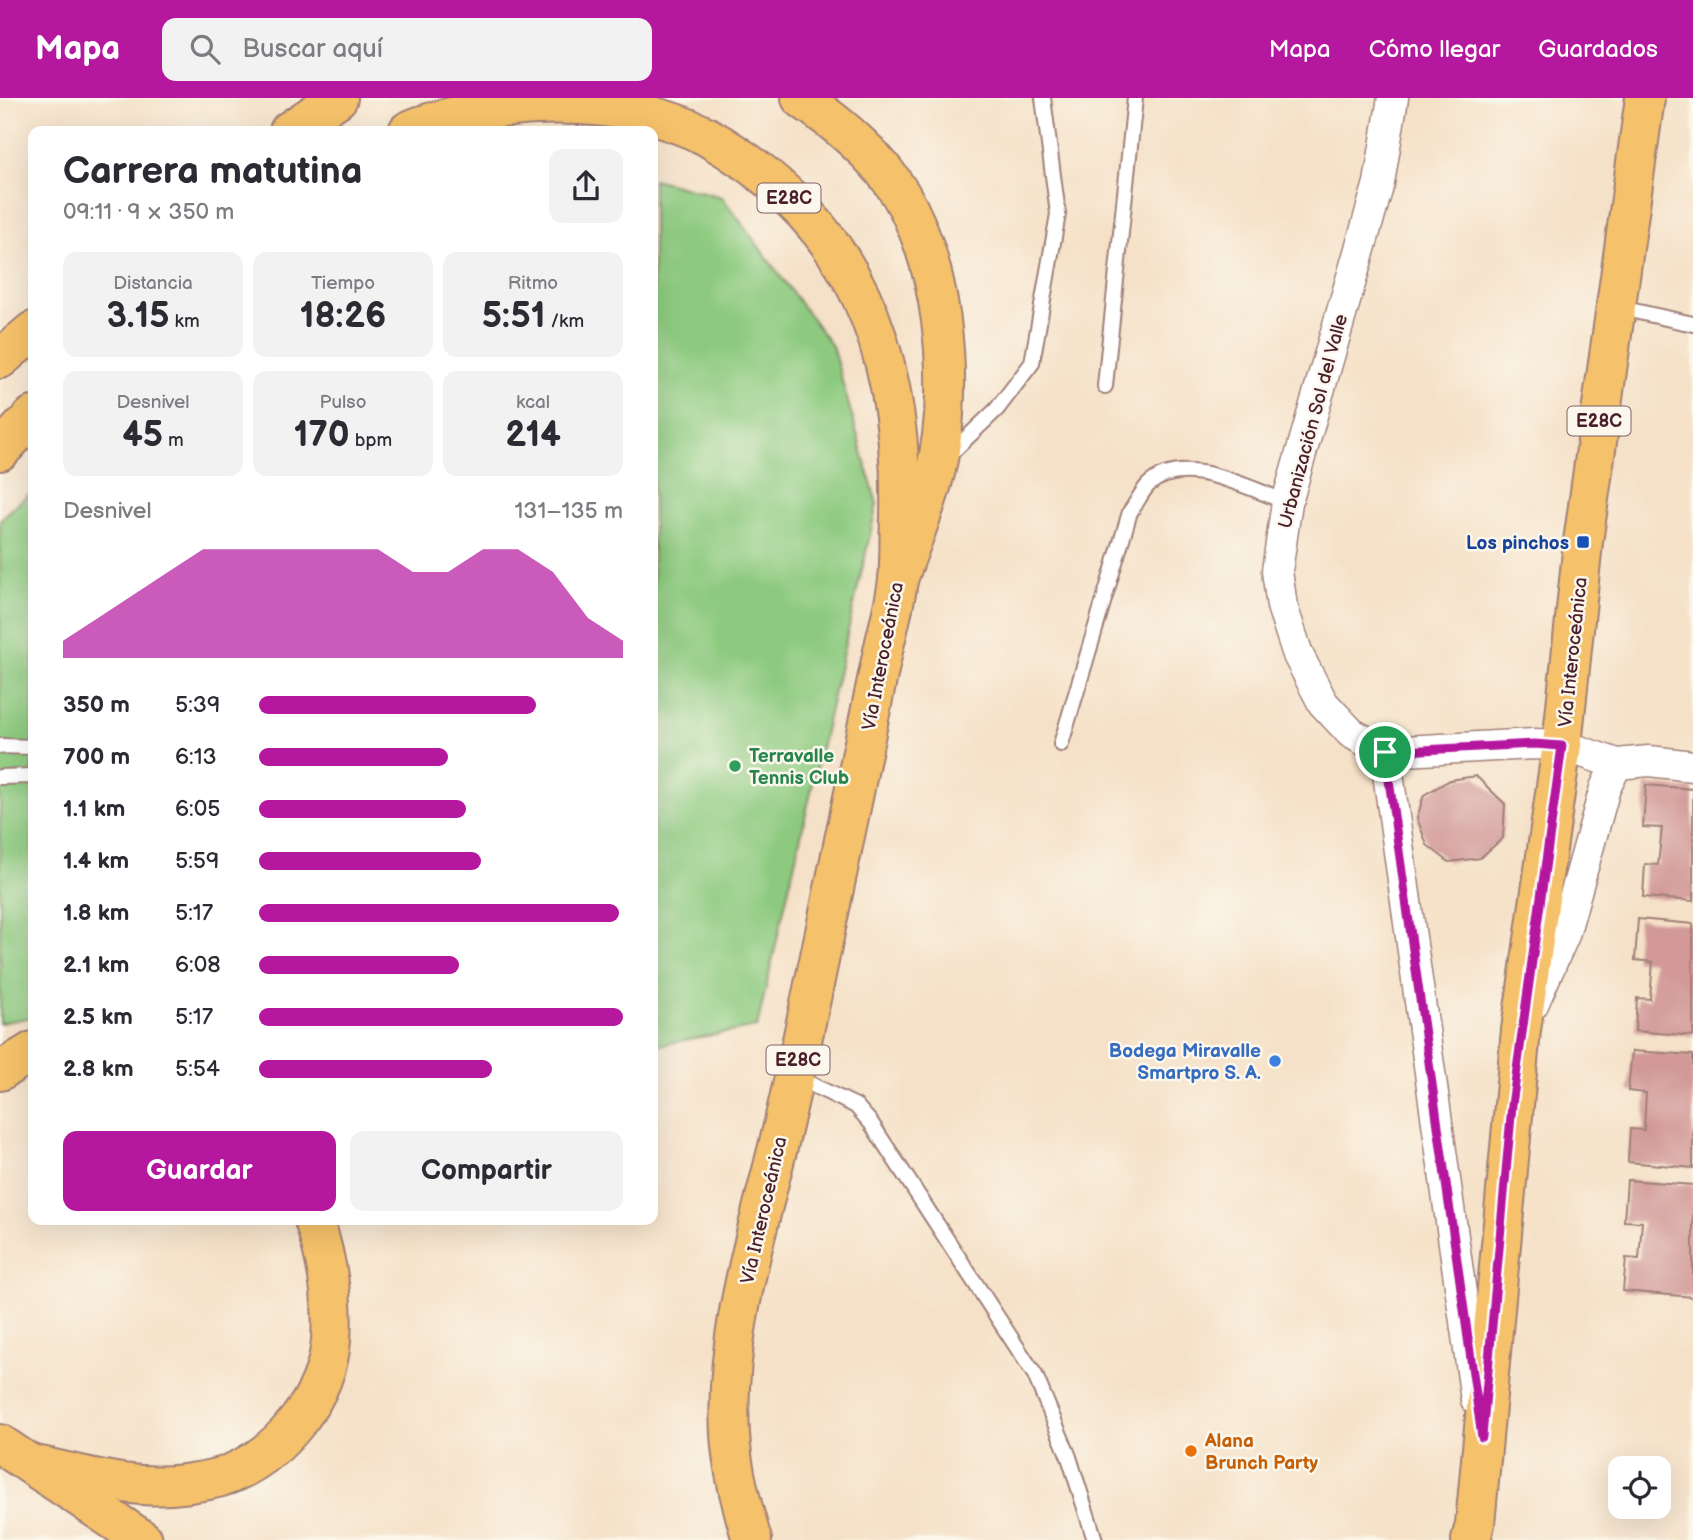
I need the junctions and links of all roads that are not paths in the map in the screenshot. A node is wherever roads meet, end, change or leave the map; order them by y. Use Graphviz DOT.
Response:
graph roads {
  1 [pos="338,98"];
  2 [pos="801,98"];
  3 [pos="1043,98"];
  4 [pos="1135,98"];
  5 [pos="1393,98"];
  6 [pos="1645,98"];
  7 [pos="296,126"];
  8 [pos="423,126"];
  9 [pos="1615,307"];
  10 [pos="1693,324"];
  11 [pos="28,335"];
  12 [pos="0,359"];
  13 [pos="1105,386"];
  14 [pos="28,421"];
  15 [pos="0,451"];
  16 [pos="936,469"];
  17 [pos="1287,502"];
  18 [pos="898,580"];
  19 [pos="1061,744"];
  20 [pos="0,746"];
  21 [pos="1562,746"];
  22 [pos="28,747"];
  23 [pos="1385,752"];
  24 [pos="1617,764"];
  25 [pos="1693,766"];
  26 [pos="28,776"];
  27 [pos="0,777"];
  28 [pos="1521,1030"];
  29 [pos="28,1054"];
  30 [pos="0,1071"];
  31 [pos="794,1076"];
  32 [pos="316,1225"];
  33 [pos="1482,1437"];
  34 [pos="15,1454"];
  35 [pos="143,1540"];
  36 [pos="752,1540"];
  37 [pos="1096,1540"];
  38 [pos="1471,1540"];
  1 -- 7 [label="main road"];
  2 -- 16 [label="main road"];
  3 -- 16 [label="lane"];
  4 -- 13 [label="lane"];
  5 -- 17 [label="street, Urbanización Sol del Valle"];
  6 -- 9 [label="main road, Vía Interoceánica / E28C"];
  8 -- 18 [label="main road, Vía Interoceánica / E28C"];
  9 -- 10 [label="lane"];
  9 -- 21 [label="main road, Vía Interoceánica / E28C"];
  11 -- 12 [label="main road"];
  14 -- 15 [label="main road"];
  16 -- 18 [label="main road"];
  17 -- 19 [label="lane"];
  17 -- 23 [label="street, Urbanización Sol del Valle"];
  18 -- 31 [label="main road, Vía Interoceánica / E28C"];
  20 -- 22 [label="lane"];
  21 -- 23 [label="street"];
  21 -- 24 [label="street"];
  21 -- 28 [label="main road, Vía Interoceánica / E28C"];
  23 -- 33 [label="street"];
  24 -- 25 [label="street"];
  24 -- 28 [label="street"];
  26 -- 27 [label="lane"];
  28 -- 33 [label="main road, Vía Interoceánica / E28C"];
  29 -- 30 [label="main road"];
  31 -- 36 [label="main road, Vía Interoceánica / E28C"];
  31 -- 37 [label="lane"];
  32 -- 34 [label="main road"];
  33 -- 38 [label="main road, Vía Interoceánica / E28C"];
  34 -- 35 [label="main road"];
}
